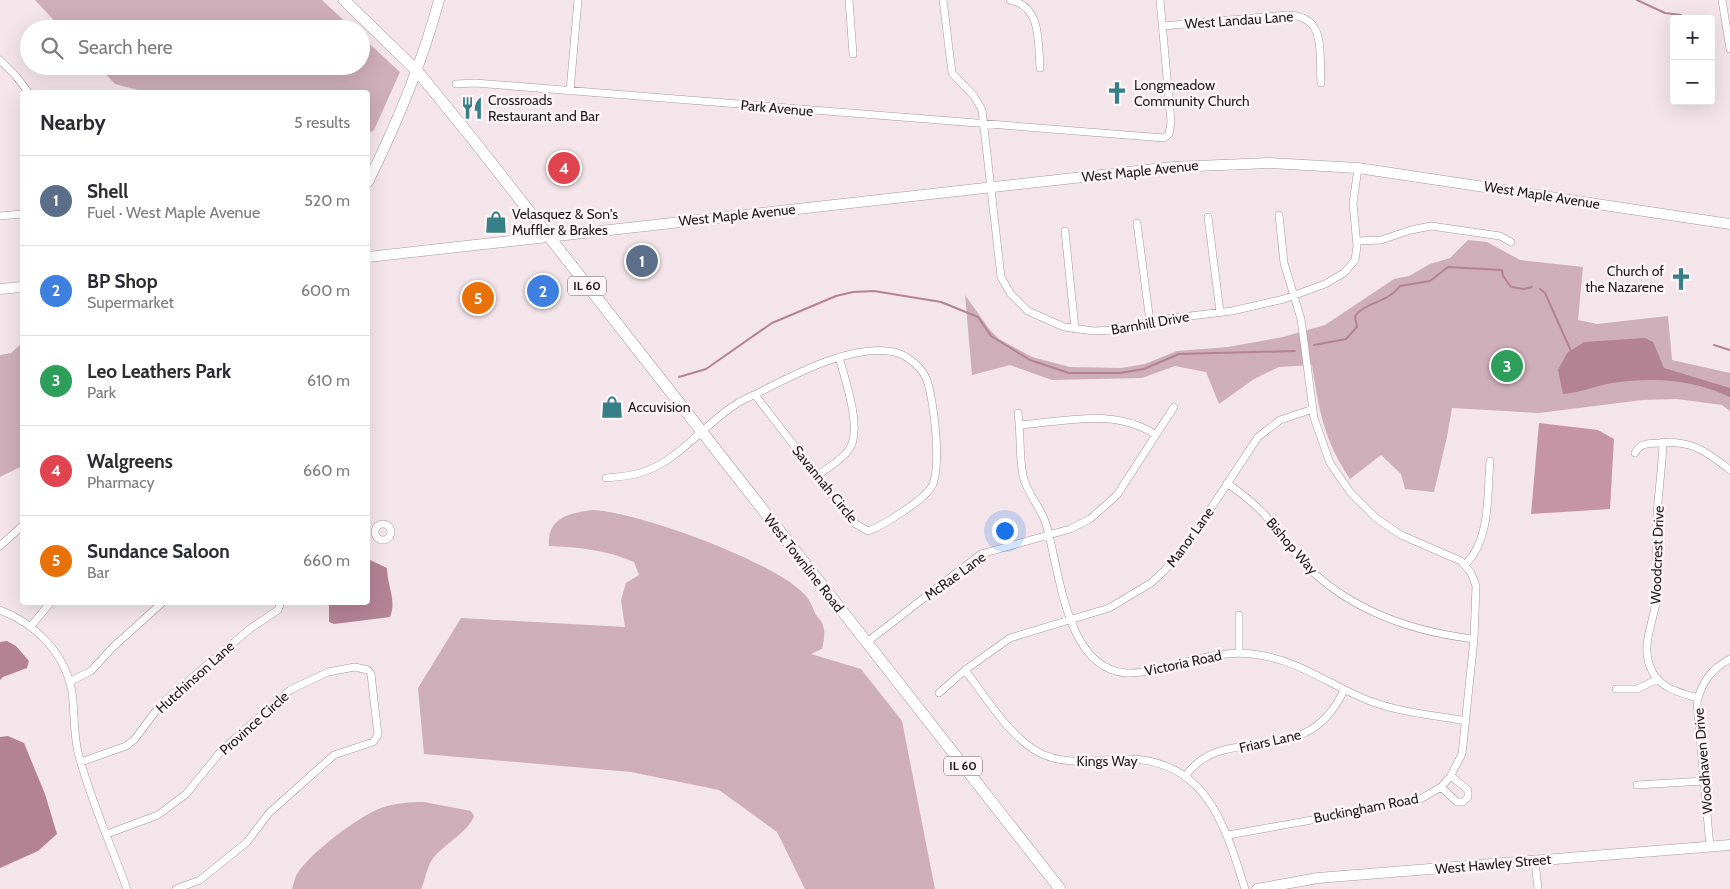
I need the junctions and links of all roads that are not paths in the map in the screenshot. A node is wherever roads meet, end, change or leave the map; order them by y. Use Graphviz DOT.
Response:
graph roads {
  1 [pos="344,0"];
  2 [pos="439,0"];
  3 [pos="578,0"];
  4 [pos="848,0"];
  5 [pos="943,0"];
  6 [pos="1010,0"];
  7 [pos="1160,0"];
  8 [pos="1722,0"];
  9 [pos="365,20"];
  10 [pos="370,25"];
  11 [pos="1163,26"];
  12 [pos="1730,49"];
  13 [pos="853,54"];
  14 [pos="0,60"];
  15 [pos="1040,68"];
  16 [pos="418,72"];
  17 [pos="1321,83"];
  18 [pos="456,84"];
  19 [pos="27,90"];
  20 [pos="570,91"];
  21 [pos="984,125"];
  22 [pos="1358,168"];
  23 [pos="370,178"];
  24 [pos="990,187"];
  25 [pos="20,214"];
  26 [pos="1279,215"];
  27 [pos="0,216"];
  28 [pos="1208,217"];
  29 [pos="1137,223"];
  30 [pos="1730,224"];
  31 [pos="1065,231"];
  32 [pos="549,236"];
  33 [pos="1357,241"];
  34 [pos="1511,242"];
  35 [pos="370,257"];
  36 [pos="20,287"];
  37 [pos="0,289"];
  38 [pos="1295,295"];
  39 [pos="1220,312"];
  40 [pos="1150,322"];
  41 [pos="1075,329"];
  42 [pos="839,357"];
  43 [pos="755,395"];
  44 [pos="1174,407"];
  45 [pos="1313,409"];
  46 [pos="1018,413"];
  47 [pos="1020,425"];
  48 [pos="701,432"];
  49 [pos="1156,435"];
  50 [pos="1663,442"];
  51 [pos="1635,453"];
  52 [pos="1490,461"];
  53 [pos="1730,470"];
  54 [pos="817,476"];
  55 [pos="606,478"];
  56 [pos="1227,483"];
  57 [pos="370,526"];
  58 [pos="20,528"];
  59 [pos="376,528"];
  60 [pos="1049,535"];
  61 [pos="0,546"];
  62 [pos="1465,565"];
  63 [pos="48,605"];
  64 [pos="160,605"];
  65 [pos="280,605"];
  66 [pos="0,610"];
  67 [pos="1238,615"];
  68 [pos="1071,620"];
  69 [pos="31,626"];
  70 [pos="1474,639"];
  71 [pos="867,642"];
  72 [pos="1239,653"];
  73 [pos="1730,659"];
  74 [pos="965,670"];
  75 [pos="1658,679"];
  76 [pos="69,682"];
  77 [pos="1616,689"];
  78 [pos="1344,690"];
  79 [pos="939,693"];
  80 [pos="1698,698"];
  81 [pos="1466,721"];
  82 [pos="81,762"];
  83 [pos="1451,776"];
  84 [pos="1185,777"];
  85 [pos="1704,781"];
  86 [pos="1637,785"];
  87 [pos="1440,787"];
  88 [pos="107,834"];
  89 [pos="1228,835"];
  90 [pos="1730,845"];
  91 [pos="1710,847"];
  92 [pos="1535,861"];
  93 [pos="127,889"];
  94 [pos="176,889"];
  95 [pos="1060,889"];
  96 [pos="1245,889"];
  97 [pos="1257,889"];
  98 [pos="1538,889"];
  1 -- 9 [label="main road, IL 60"];
  2 -- 16 [label="main road"];
  3 -- 20 [label="street"];
  4 -- 13 [label="street"];
  5 -- 21 [label="street, Barnhill Drive"];
  6 -- 15 [label="street"];
  7 -- 11 [label="street"];
  8 -- 12 [label="street"];
  10 -- 16 [label="main road, IL 60"];
  11 -- 17 [label="street, West Landau Lane"];
  11 -- 21 [label="street, Park Avenue"];
  14 -- 19 [label="street"];
  16 -- 23 [label="main road"];
  16 -- 32 [label="main road, IL 60"];
  18 -- 20 [label="street, Park Avenue"];
  20 -- 21 [label="street, Park Avenue"];
  21 -- 24 [label="street, Barnhill Drive"];
  22 -- 24 [label="main road, West Maple Avenue"];
  22 -- 30 [label="main road, West Maple Avenue"];
  22 -- 33 [label="street, Barnhill Drive"];
  24 -- 32 [label="main road, West Maple Avenue"];
  24 -- 41 [label="street, Barnhill Drive"];
  25 -- 27 [label="street"];
  26 -- 38 [label="street"];
  28 -- 39 [label="street"];
  29 -- 40 [label="street"];
  31 -- 41 [label="street"];
  32 -- 35 [label="main road, West Maple Avenue"];
  32 -- 48 [label="main road, West Townline Road / IL 60"];
  33 -- 34 [label="street"];
  33 -- 38 [label="street, Barnhill Drive"];
  36 -- 37 [label="main road"];
  38 -- 39 [label="street, Barnhill Drive"];
  38 -- 45 [label="street"];
  39 -- 40 [label="street, Barnhill Drive"];
  40 -- 41 [label="street, Barnhill Drive"];
  42 -- 43 [label="street, Savannah Circle"];
  42 -- 54 [label="street"];
  42 -- 54 [label="street, Savannah Circle"];
  43 -- 48 [label="street, Savannah Circle"];
  43 -- 54 [label="street, Savannah Circle"];
  44 -- 49 [label="street, McRae Lane"];
  45 -- 56 [label="street, Manor Lane"];
  45 -- 62 [label="street"];
  46 -- 47 [label="street, Victoria Road"];
  47 -- 49 [label="street"];
  47 -- 60 [label="street, Victoria Road"];
  48 -- 55 [label="street, Savannah Circle"];
  48 -- 71 [label="main road, West Townline Road / IL 60"];
  49 -- 60 [label="street, McRae Lane"];
  50 -- 51 [label="street"];
  50 -- 53 [label="street"];
  50 -- 75 [label="street, Woodcrest Drive"];
  52 -- 62 [label="street"];
  56 -- 68 [label="street, Manor Lane"];
  56 -- 70 [label="street, Bishop Way"];
  57 -- 59 [label="street"];
  58 -- 61 [label="street"];
  60 -- 68 [label="street, Victoria Road"];
  60 -- 71 [label="street, McRae Lane"];
  62 -- 70 [label="street, Buckingham Road"];
  63 -- 69 [label="street"];
  64 -- 76 [label="street"];
  65 -- 82 [label="street, Hutchinson Lane"];
  66 -- 69 [label="street"];
  67 -- 72 [label="street"];
  68 -- 72 [label="street, Victoria Road"];
  68 -- 74 [label="street, Manor Lane"];
  69 -- 76 [label="street"];
  70 -- 81 [label="street, Buckingham Road"];
  71 -- 95 [label="main road, West Townline Road / IL 60"];
  72 -- 78 [label="street, Victoria Road"];
  73 -- 80 [label="street, Woodhaven Drive"];
  74 -- 79 [label="street, Manor Lane"];
  74 -- 84 [label="street, Kings Way"];
  75 -- 77 [label="street"];
  75 -- 80 [label="street"];
  76 -- 82 [label="street"];
  78 -- 81 [label="street, Victoria Road"];
  78 -- 84 [label="street, Friars Lane"];
  80 -- 85 [label="street, Woodhaven Drive"];
  81 -- 83 [label="street, Buckingham Road"];
  82 -- 88 [label="street"];
  83 -- 87 [label="street, Buckingham Road"];
  83 -- 87 [label="street"];
  84 -- 89 [label="street, Kings Way"];
  85 -- 86 [label="street"];
  85 -- 91 [label="street, Woodhaven Drive"];
  87 -- 89 [label="street, Buckingham Road"];
  88 -- 93 [label="street"];
  88 -- 94 [label="street, Province Circle"];
  89 -- 96 [label="street, Kings Way"];
  90 -- 91 [label="main road, West Hawley Street"];
  91 -- 92 [label="main road, West Hawley Street"];
  92 -- 97 [label="main road, West Hawley Street"];
  92 -- 98 [label="street"];
}
